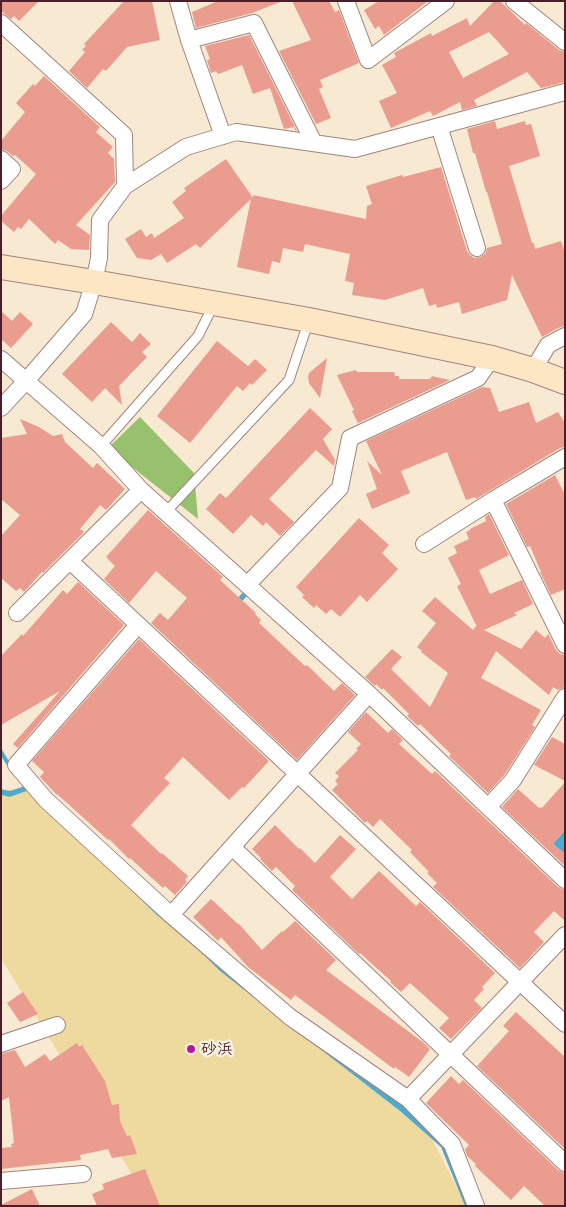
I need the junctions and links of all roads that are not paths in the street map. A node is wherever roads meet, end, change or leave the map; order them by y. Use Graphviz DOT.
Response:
graph roads {
  1 [pos="178,1"];
  2 [pos="346,1"];
  3 [pos="446,1"];
  4 [pos="514,1"];
  5 [pos="1,23"];
  6 [pos="189,40"];
  7 [pos="565,42"];
  8 [pos="565,92"];
  9 [pos="439,126"];
  10 [pos="223,136"];
  11 [pos="314,143"];
  12 [pos="1,159"];
  13 [pos="1,182"];
  14 [pos="125,186"];
  15 [pos="477,248"];
  16 [pos="1,267"];
  17 [pos="94,282"];
  18 [pos="214,303"];
  19 [pos="309,320"];
  20 [pos="565,336"];
  21 [pos="492,358"];
  22 [pos="1,359"];
  23 [pos="533,370"];
  24 [pos="26,381"];
  25 [pos="565,382"];
  26 [pos="1,408"];
  27 [pos="102,446"];
  28 [pos="565,457"];
  29 [pos="141,490"];
  30 [pos="492,500"];
  31 [pos="166,512"];
  32 [pos="424,544"];
  33 [pos="70,561"];
  34 [pos="247,585"];
  35 [pos="17,614"];
  36 [pos="138,625"];
  37 [pos="565,645"];
  38 [pos="369,694"];
  39 [pos="565,697"];
  40 [pos="297,774"];
  41 [pos="488,807"];
  42 [pos="232,847"];
  43 [pos="565,880"];
  44 [pos="171,915"];
  45 [pos="565,935"];
  46 [pos="520,982"];
  47 [pos="565,1024"];
  48 [pos="57,1026"];
  49 [pos="1,1044"];
  50 [pos="450,1055"];
  51 [pos="408,1099"];
  52 [pos="565,1163"];
  53 [pos="83,1174"];
  54 [pos="1,1181"];
  55 [pos="476,1206"];
  1 -- 6 [label="street"];
  2 -- 3 [label="street"];
  4 -- 7 [label="street"];
  5 -- 14 [label="street"];
  6 -- 10 [label="street"];
  6 -- 11 [label="street"];
  8 -- 9 [label="street"];
  9 -- 11 [label="street"];
  9 -- 15 [label="street"];
  10 -- 11 [label="street"];
  10 -- 14 [label="street"];
  12 -- 13 [label="street"];
  14 -- 17 [label="street"];
  16 -- 17 [label="street"];
  17 -- 18 [label="street"];
  17 -- 24 [label="street"];
  18 -- 19 [label="street"];
  18 -- 27 [label="lane"];
  19 -- 21 [label="street"];
  19 -- 31 [label="lane"];
  20 -- 23 [label="street"];
  21 -- 23 [label="street"];
  21 -- 34 [label="street"];
  22 -- 24 [label="street"];
  23 -- 25 [label="street"];
  24 -- 26 [label="street"];
  24 -- 27 [label="street"];
  27 -- 29 [label="street"];
  28 -- 30 [label="street"];
  29 -- 31 [label="street"];
  29 -- 33 [label="street"];
  30 -- 32 [label="street"];
  30 -- 37 [label="street"];
  31 -- 34 [label="street"];
  33 -- 35 [label="street"];
  33 -- 36 [label="street"];
  34 -- 38 [label="street"];
  36 -- 40 [label="street"];
  36 -- 44 [label="street"];
  38 -- 40 [label="street"];
  38 -- 41 [label="street"];
  39 -- 41 [label="street"];
  40 -- 42 [label="street"];
  40 -- 46 [label="street"];
  41 -- 43 [label="street"];
  42 -- 44 [label="street"];
  42 -- 50 [label="street"];
  44 -- 51 [label="street"];
  45 -- 46 [label="street"];
  46 -- 47 [label="street"];
  46 -- 50 [label="street"];
  48 -- 49 [label="street"];
  50 -- 51 [label="street"];
  50 -- 52 [label="street"];
  51 -- 55 [label="street"];
  53 -- 54 [label="street"];
}
